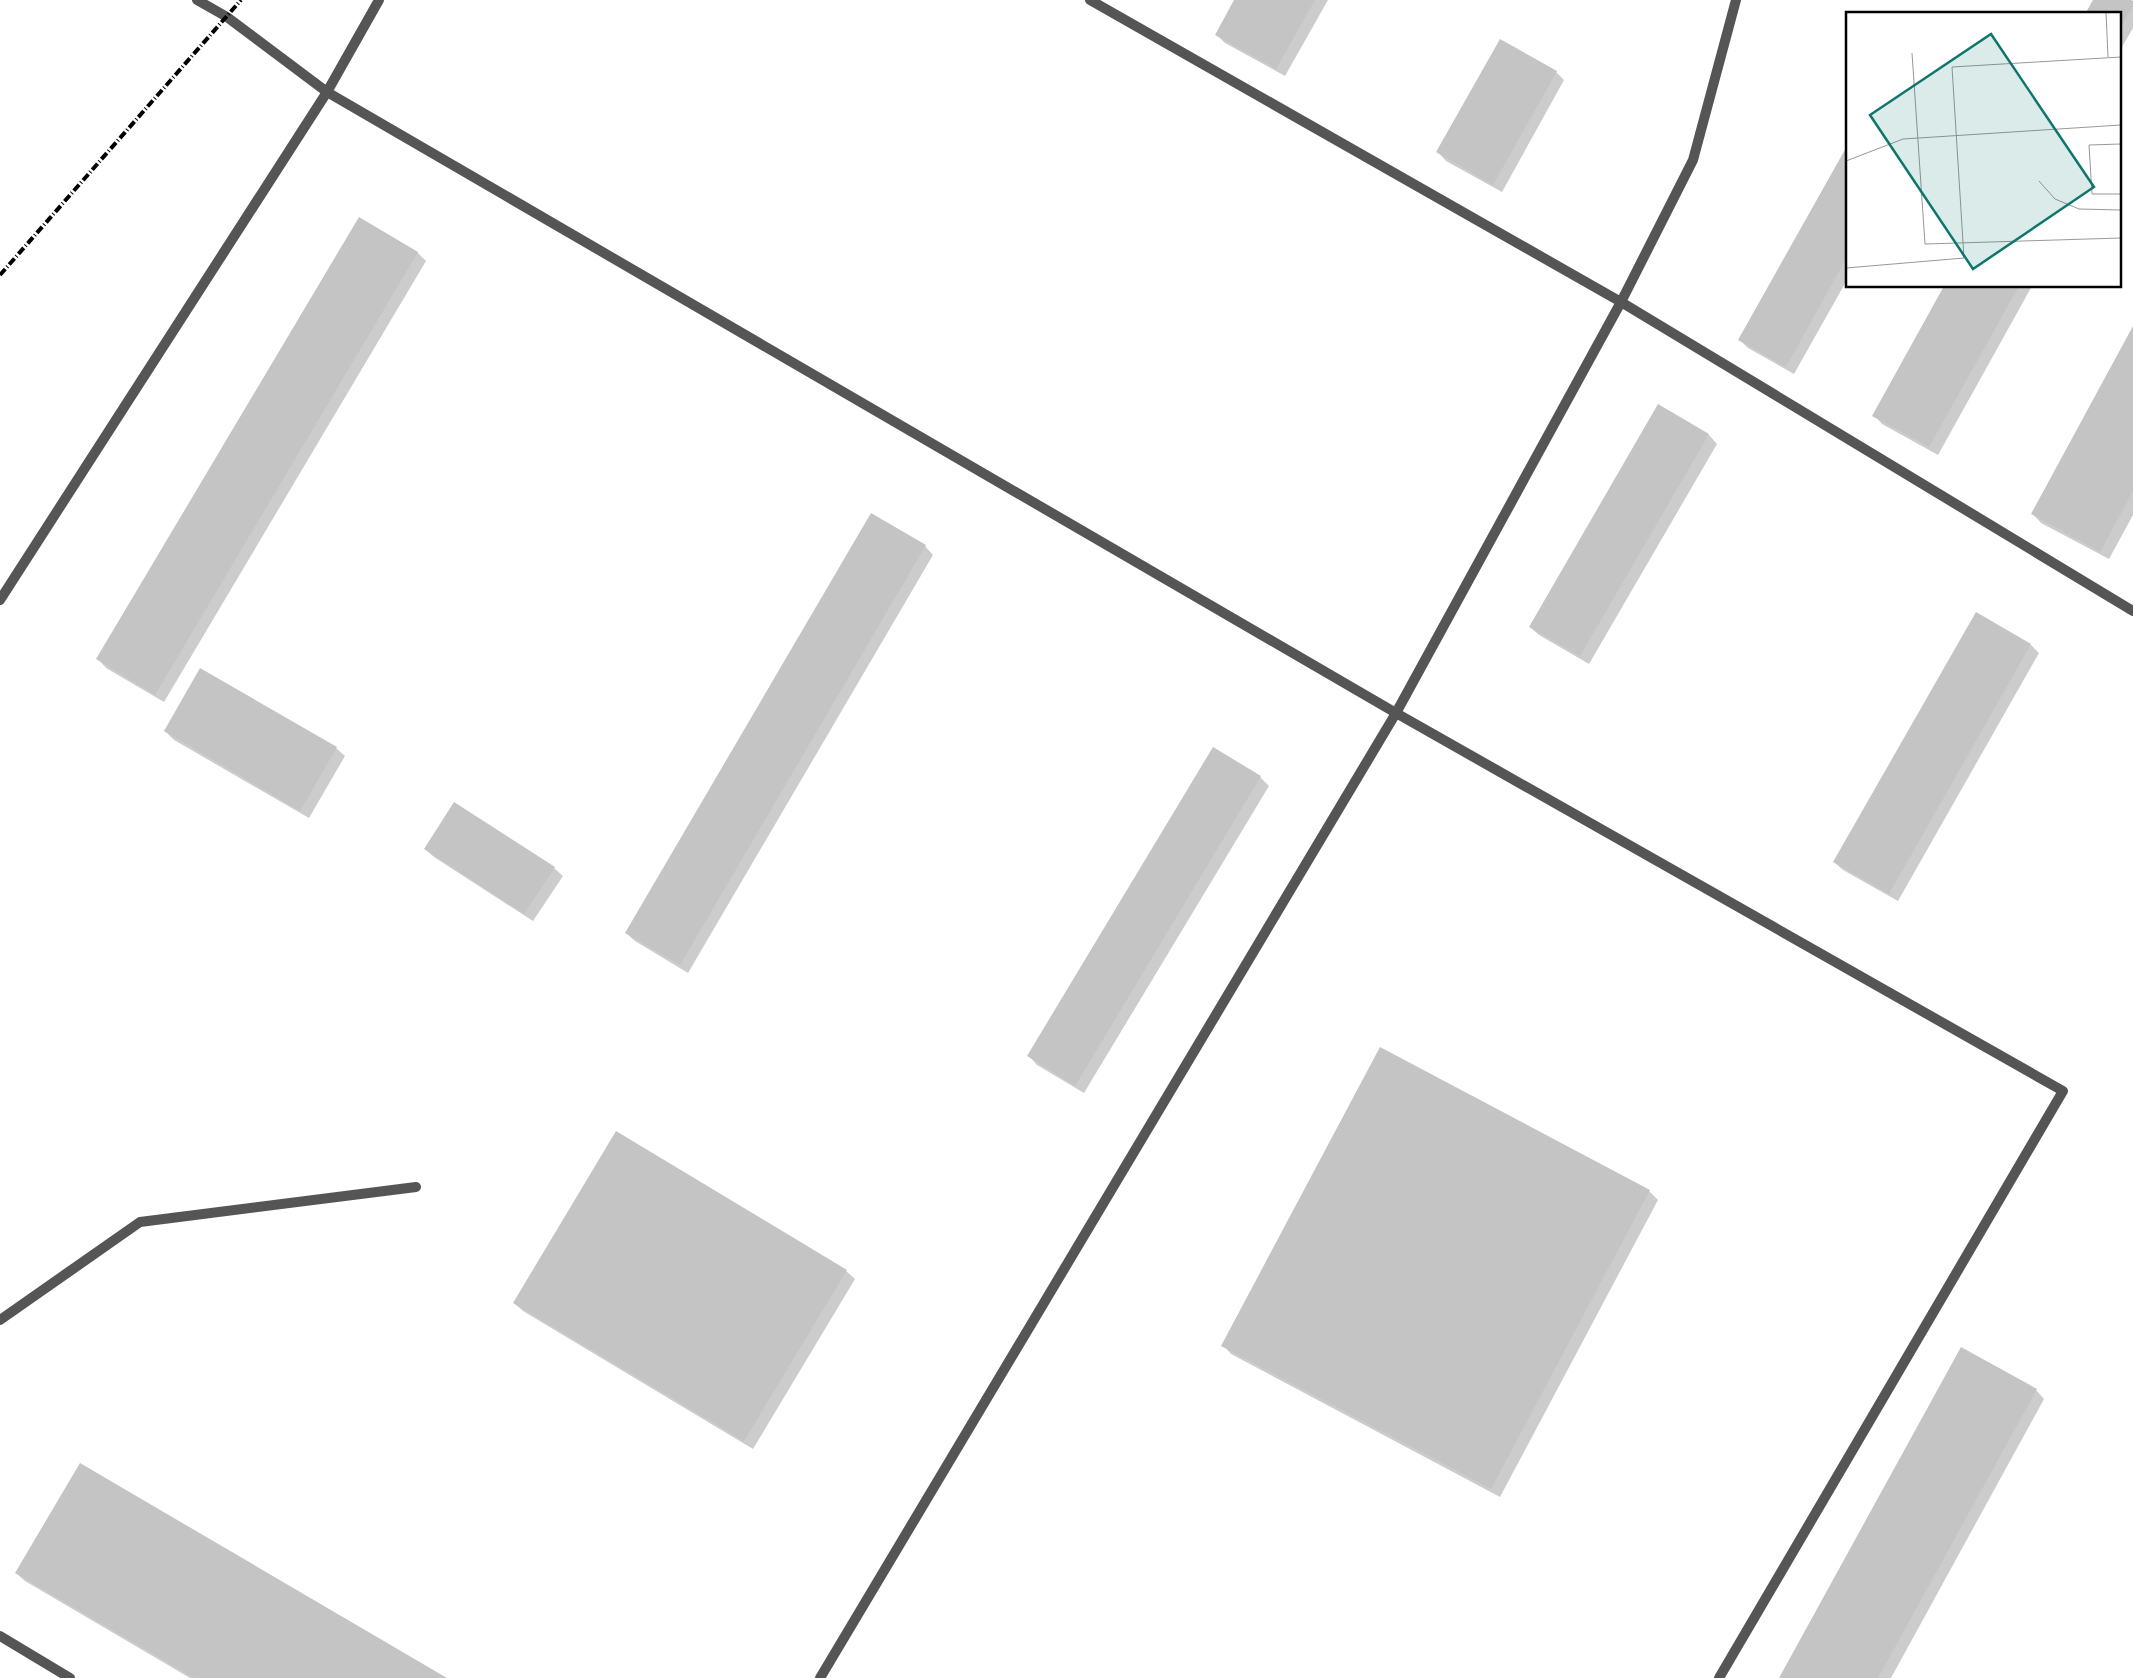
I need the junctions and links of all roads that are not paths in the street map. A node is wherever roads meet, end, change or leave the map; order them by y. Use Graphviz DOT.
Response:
graph roads {
  1 [pos="197,0"];
  2 [pos="379,0"];
  3 [pos="1090,0"];
  4 [pos="1736,0"];
  5 [pos="327,92"];
  6 [pos="1621,302"];
  7 [pos="0,600"];
  8 [pos="2133,611"];
  9 [pos="1396,713"];
  10 [pos="416,1187"];
  11 [pos="0,1320"];
  12 [pos="0,1636"];
  13 [pos="70,1678"];
  14 [pos="820,1678"];
  15 [pos="1718,1678"];
  1 -- 5 [label="street"];
  2 -- 5 [label="street"];
  3 -- 6 [label="street"];
  4 -- 6 [label="street"];
  5 -- 7 [label="street"];
  5 -- 9 [label="street"];
  6 -- 8 [label="street"];
  6 -- 9 [label="street"];
  9 -- 14 [label="street"];
  9 -- 15 [label="street"];
  10 -- 11 [label="street"];
  12 -- 13 [label="street"];
}
